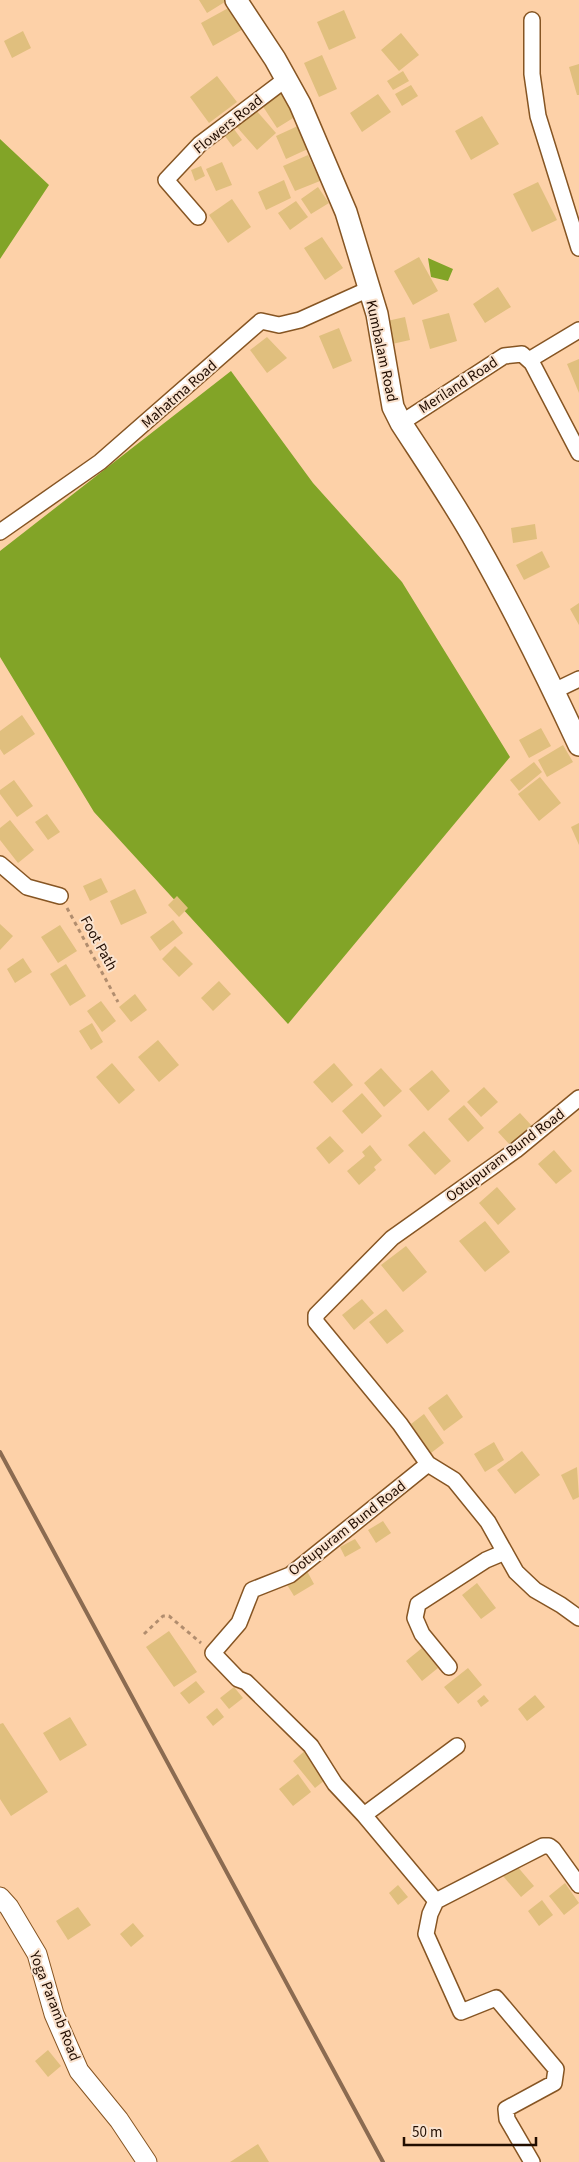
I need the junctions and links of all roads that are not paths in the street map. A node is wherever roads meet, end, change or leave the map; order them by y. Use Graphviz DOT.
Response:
graph roads {
  1 [pos="236,0"];
  2 [pos="532,20"];
  3 [pos="286,79"];
  4 [pos="198,216"];
  5 [pos="579,248"];
  6 [pos="369,289"];
  7 [pos="579,330"];
  8 [pos="529,360"];
  9 [pos="401,422"];
  10 [pos="579,453"];
  11 [pos="0,532"];
  12 [pos="579,679"];
  13 [pos="554,691"];
  14 [pos="579,745"];
  15 [pos="0,864"];
  16 [pos="60,896"];
  17 [pos="579,1098"];
  18 [pos="428,1464"];
  19 [pos="506,1552"];
  20 [pos="579,1618"];
  21 [pos="449,1667"];
  22 [pos="457,1746"];
  23 [pos="364,1815"];
  24 [pos="579,1885"];
  25 [pos="0,1897"];
  26 [pos="436,1901"];
  27 [pos="147,2162"];
  28 [pos="532,2162"];
  1 -- 3 [label="main road, Kumbalam Road"];
  2 -- 5 [label="street"];
  3 -- 4 [label="street, Flowers Road"];
  3 -- 6 [label="main road, Kumbalam Road"];
  6 -- 9 [label="main road, Kumbalam Road"];
  6 -- 11 [label="street, Mahatma Road"];
  7 -- 8 [label="street"];
  8 -- 9 [label="street, Meriland Road"];
  8 -- 10 [label="street"];
  9 -- 13 [label="main road, Kumbalam Road"];
  12 -- 13 [label="street"];
  13 -- 14 [label="main road, Kumbalam Road"];
  15 -- 16 [label="street"];
  17 -- 18 [label="street, Ootupuram Bund Road"];
  18 -- 19 [label="street"];
  18 -- 23 [label="street, Ootupuram Bund Road"];
  19 -- 20 [label="street"];
  19 -- 21 [label="street"];
  22 -- 23 [label="street"];
  23 -- 26 [label="street"];
  24 -- 26 [label="street"];
  25 -- 27 [label="street, Yoga Paramb Road"];
  26 -- 28 [label="street"];
}
